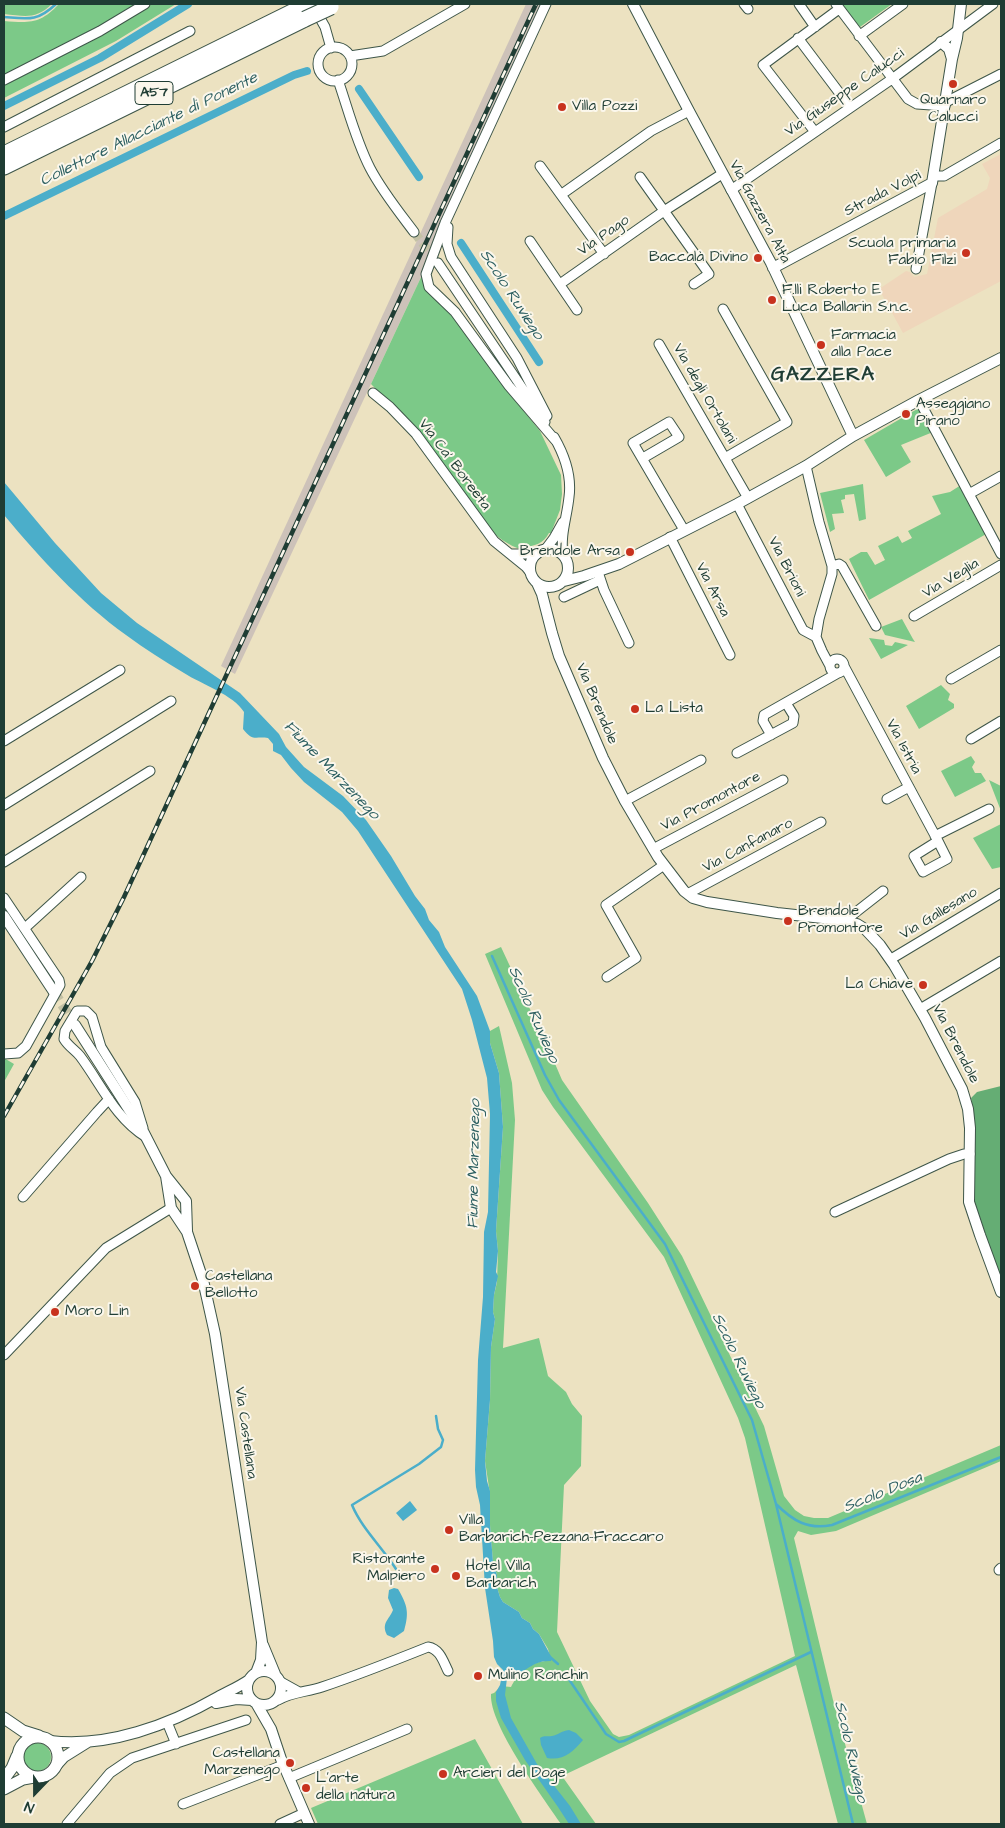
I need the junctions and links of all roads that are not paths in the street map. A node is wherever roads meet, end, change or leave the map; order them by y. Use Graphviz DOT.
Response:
graph roads {
  1 [pos="145,4"];
  2 [pos="313,4"];
  3 [pos="465,4"];
  4 [pos="546,4"];
  5 [pos="634,4"];
  6 [pos="798,4"];
  7 [pos="903,4"];
  8 [pos="993,4"];
  9 [pos="334,5"];
  10 [pos="961,5"];
  11 [pos="837,6"];
  12 [pos="304,10"];
  13 [pos="974,18"];
  14 [pos="815,27"];
  15 [pos="958,29"];
  16 [pos="190,31"];
  17 [pos="859,36"];
  18 [pos="798,38"];
  19 [pos="941,42"];
  20 [pos="331,48"];
  21 [pos="350,56"];
  22 [pos="952,59"];
  23 [pos="1001,74"];
  24 [pos="892,79"];
  25 [pos="4,80"];
  26 [pos="338,80"];
  27 [pos="946,104"];
  28 [pos="850,107"];
  29 [pos="688,111"];
  30 [pos="4,127"];
  31 [pos="815,132"];
  32 [pos="1001,143"];
  33 [pos="4,154"];
  34 [pos="540,166"];
  35 [pos="4,168"];
  36 [pos="722,174"];
  37 [pos="640,177"];
  38 [pos="933,179"];
  39 [pos="731,190"];
  40 [pos="562,194"];
  41 [pos="664,211"];
  42 [pos="449,217"];
  43 [pos="414,232"];
  44 [pos="530,241"];
  45 [pos="604,254"];
  46 [pos="438,263"];
  47 [pos="773,268"];
  48 [pos="916,269"];
  49 [pos="560,284"];
  50 [pos="694,284"];
  51 [pos="577,310"];
  52 [pos="723,310"];
  53 [pos="659,344"];
  54 [pos="1001,358"];
  55 [pos="373,393"];
  56 [pos="919,400"];
  57 [pos="853,436"];
  58 [pos="556,440"];
  59 [pos="643,458"];
  60 [pos="725,458"];
  61 [pos="806,466"];
  62 [pos="1001,476"];
  63 [pos="969,494"];
  64 [pos="748,498"];
  65 [pos="737,504"];
  66 [pos="564,520"];
  67 [pos="684,530"];
  68 [pos="670,537"];
  69 [pos="541,552"];
  70 [pos="511,554"];
  71 [pos="1001,554"];
  72 [pos="565,560"];
  73 [pos="1001,565"];
  74 [pos="832,566"];
  75 [pos="530,572"];
  76 [pos="597,575"];
  77 [pos="536,583"];
  78 [pos="560,583"];
  79 [pos="564,598"];
  80 [pos="914,616"];
  81 [pos="548,617"];
  82 [pos="876,626"];
  83 [pos="816,637"];
  84 [pos="629,644"];
  85 [pos="1001,650"];
  86 [pos="730,655"];
  87 [pos="830,666"];
  88 [pos="120,670"];
  89 [pos="841,670"];
  90 [pos="951,679"];
  91 [pos="171,701"];
  92 [pos="786,702"];
  93 [pos="1001,721"];
  94 [pos="771,735"];
  95 [pos="971,739"];
  96 [pos="4,741"];
  97 [pos="737,753"];
  98 [pos="702,760"];
  99 [pos="150,771"];
  100 [pos="783,780"];
  101 [pos="909,787"];
  102 [pos="887,799"];
  103 [pos="625,801"];
  104 [pos="4,805"];
  105 [pos="989,809"];
  106 [pos="821,822"];
  107 [pos="653,849"];
  108 [pos="4,862"];
  109 [pos="664,865"];
  110 [pos="81,877"];
  111 [pos="882,891"];
  112 [pos="1001,893"];
  113 [pos="689,895"];
  114 [pos="4,898"];
  115 [pos="4,916"];
  116 [pos="849,922"];
  117 [pos="25,928"];
  118 [pos="891,959"];
  119 [pos="1001,960"];
  120 [pos="606,977"];
  121 [pos="54,992"];
  122 [pos="920,1009"];
  123 [pos="75,1025"];
  124 [pos="4,1054"];
  125 [pos="109,1099"];
  126 [pos="146,1136"];
  127 [pos="970,1154"];
  128 [pos="166,1176"];
  129 [pos="24,1197"];
  130 [pos="185,1202"];
  131 [pos="172,1207"];
  132 [pos="835,1212"];
  133 [pos="187,1232"];
  134 [pos="1001,1292"];
  135 [pos="4,1355"];
  136 [pos="262,1642"];
  137 [pos="448,1671"];
  138 [pos="252,1677"];
  139 [pos="278,1678"];
  140 [pos="299,1692"];
  141 [pos="254,1701"];
  142 [pos="276,1701"];
  143 [pos="203,1706"];
  144 [pos="5,1719"];
  145 [pos="246,1720"];
  146 [pos="167,1722"];
  147 [pos="270,1729"];
  148 [pos="407,1729"];
  149 [pos="46,1739"];
  150 [pos="90,1741"];
  151 [pos="176,1744"];
  152 [pos="18,1754"];
  153 [pos="283,1765"];
  154 [pos="56,1767"];
  155 [pos="34,1777"];
  156 [pos="289,1778"];
  157 [pos="4,1779"];
  158 [pos="4,1789"];
  159 [pos="183,1804"];
  160 [pos="304,1813"];
  161 [pos="67,1824"];
  162 [pos="280,1824"];
  163 [pos="309,1824"];
  1 -- 25 [label="street"];
  2 -- 20 [label="street"];
  3 -- 21 [label="street"];
  4 -- 42 [label="street"];
  5 -- 29 [label="street, Via Gazzera Alta"];
  6 -- 14 [label="street"];
  7 -- 17 [label="street"];
  8 -- 13 [label="street, Via Giuseppe Calucci"];
  9 -- 12 [label="highway, A57, bridge"];
  10 -- 13 [label="street"];
  10 -- 15 [label="street"];
  11 -- 14 [label="street"];
  11 -- 17 [label="street"];
  12 -- 33 [label="highway, A57"];
  12 -- 35 [label="highway, A57"];
  13 -- 15 [label="street, Via Giuseppe Calucci"];
  14 -- 18 [label="street"];
  15 -- 19 [label="street, Via Giuseppe Calucci"];
  15 -- 22 [label="street"];
  16 -- 30 [label="street"];
  17 -- 24 [label="street"];
  18 -- 28 [label="street"];
  18 -- 31 [label="street"];
  19 -- 22 [label="street"];
  19 -- 24 [label="street, Via Giuseppe Calucci"];
  20 -- 21 [label="street"];
  20 -- 26 [label="street"];
  21 -- 26 [label="street"];
  22 -- 27 [label="street"];
  23 -- 27 [label="street"];
  24 -- 27 [label="street"];
  24 -- 28 [label="street, Via Giuseppe Calucci"];
  26 -- 43 [label="street"];
  27 -- 38 [label="street"];
  28 -- 31 [label="street, Via Giuseppe Calucci"];
  29 -- 36 [label="street, Via Gazzera Alta"];
  29 -- 40 [label="street"];
  31 -- 39 [label="street, Via Giuseppe Calucci"];
  32 -- 38 [label="street, Strada Volpi"];
  34 -- 40 [label="street"];
  36 -- 39 [label="street, Via Gazzera Alta"];
  36 -- 41 [label="street, Via Pago"];
  37 -- 41 [label="street"];
  38 -- 47 [label="street, Strada Volpi"];
  38 -- 48 [label="street, Strada Volpi"];
  39 -- 47 [label="street, Via Gazzera Alta"];
  40 -- 45 [label="street"];
  41 -- 45 [label="street, Via Pago"];
  41 -- 50 [label="street"];
  42 -- 58 [label="street"];
  42 -- 58 [label="street"];
  44 -- 49 [label="street"];
  45 -- 49 [label="street, Via Pago"];
  46 -- 58 [label="street"];
  47 -- 57 [label="street, Via Gazzera Alta"];
  49 -- 51 [label="street"];
  52 -- 60 [label="street, Via degli Ortolani"];
  53 -- 60 [label="street, Via degli Ortolani"];
  54 -- 56 [label="street"];
  55 -- 70 [label="street, Via Ca' Boreeta"];
  56 -- 57 [label="street"];
  56 -- 63 [label="street"];
  57 -- 61 [label="street"];
  58 -- 66 [label="street"];
  59 -- 59 [label="street"];
  59 -- 67 [label="street"];
  60 -- 64 [label="street, Via degli Ortolani"];
  61 -- 64 [label="street"];
  61 -- 74 [label="street"];
  62 -- 63 [label="street"];
  63 -- 71 [label="street"];
  64 -- 65 [label="street"];
  65 -- 67 [label="street"];
  65 -- 83 [label="street, Via Brioni"];
  66 -- 69 [label="street"];
  66 -- 72 [label="street"];
  67 -- 68 [label="street"];
  68 -- 76 [label="street"];
  68 -- 86 [label="street, Via Arsa"];
  69 -- 70 [label="street"];
  69 -- 72 [label="street"];
  69 -- 75 [label="street"];
  70 -- 75 [label="street, Via Ca' Boreeta"];
  72 -- 76 [label="street"];
  72 -- 78 [label="street"];
  73 -- 80 [label="street, Via Veglia"];
  74 -- 82 [label="street"];
  74 -- 83 [label="street"];
  75 -- 77 [label="street"];
  76 -- 78 [label="street"];
  76 -- 79 [label="street"];
  76 -- 84 [label="street"];
  77 -- 78 [label="street"];
  77 -- 81 [label="street, Via Brendole"];
  78 -- 81 [label="street, Via Brendole"];
  81 -- 103 [label="street, Via Brendole"];
  83 -- 87 [label="street, Via Istria"];
  85 -- 90 [label="street"];
  87 -- 89 [label="street, Via Istria"];
  87 -- 89 [label="street"];
  88 -- 96 [label="street"];
  89 -- 92 [label="street"];
  89 -- 101 [label="street, Via Istria"];
  91 -- 104 [label="street"];
  92 -- 94 [label="street"];
  92 -- 94 [label="street"];
  93 -- 95 [label="street"];
  94 -- 97 [label="street"];
  98 -- 103 [label="street"];
  99 -- 108 [label="street"];
  100 -- 107 [label="street, Via Promontore"];
  101 -- 102 [label="street"];
  101 -- 105 [label="street, Via Istria"];
  103 -- 107 [label="street, Via Brendole"];
  106 -- 113 [label="street, Via Canfanaro"];
  107 -- 109 [label="street, Via Brendole"];
  109 -- 113 [label="street, Via Brendole"];
  109 -- 120 [label="street"];
  110 -- 117 [label="street"];
  111 -- 116 [label="street"];
  112 -- 118 [label="street, Via Gallesano"];
  113 -- 116 [label="street, Via Brendole"];
  114 -- 117 [label="street"];
  115 -- 121 [label="street"];
  116 -- 118 [label="street, Via Brendole"];
  117 -- 124 [label="street"];
  118 -- 122 [label="street, Via Brendole"];
  119 -- 122 [label="street"];
  122 -- 127 [label="street, Via Brendole"];
  123 -- 126 [label="street, Via Castellana"];
  125 -- 126 [label="street, Via Castellana"];
  125 -- 126 [label="street, Via Castellana"];
  125 -- 129 [label="street"];
  126 -- 128 [label="street, Via Castellana"];
  127 -- 132 [label="street"];
  127 -- 134 [label="street, Via Brendole"];
  128 -- 130 [label="street, Via Castellana"];
  128 -- 131 [label="street, Via Castellana"];
  130 -- 131 [label="street"];
  130 -- 133 [label="street, Via Castellana"];
  131 -- 133 [label="street, Via Castellana"];
  131 -- 135 [label="street"];
  133 -- 136 [label="street, Via Castellana"];
  136 -- 138 [label="street, Via Castellana"];
  136 -- 139 [label="street, Via Castellana"];
  137 -- 140 [label="street"];
  138 -- 139 [label="street"];
  138 -- 141 [label="street"];
  138 -- 143 [label="street"];
  139 -- 140 [label="street"];
  139 -- 142 [label="street"];
  140 -- 142 [label="street"];
  141 -- 142 [label="street"];
  141 -- 143 [label="street"];
  141 -- 147 [label="street"];
  142 -- 147 [label="street"];
  143 -- 146 [label="street"];
  144 -- 149 [label="main road"];
  144 -- 152 [label="main road"];
  145 -- 151 [label="street"];
  146 -- 150 [label="street"];
  146 -- 151 [label="street"];
  147 -- 153 [label="street"];
  148 -- 156 [label="street"];
  149 -- 150 [label="street"];
  149 -- 152 [label="main road"];
  149 -- 154 [label="main road"];
  150 -- 154 [label="street"];
  151 -- 161 [label="street"];
  152 -- 155 [label="main road"];
  152 -- 157 [label="main road"];
  153 -- 156 [label="street"];
  153 -- 159 [label="street"];
  154 -- 155 [label="main road"];
  155 -- 158 [label="main road"];
  156 -- 160 [label="street"];
  160 -- 162 [label="street"];
  160 -- 163 [label="street"];
}
